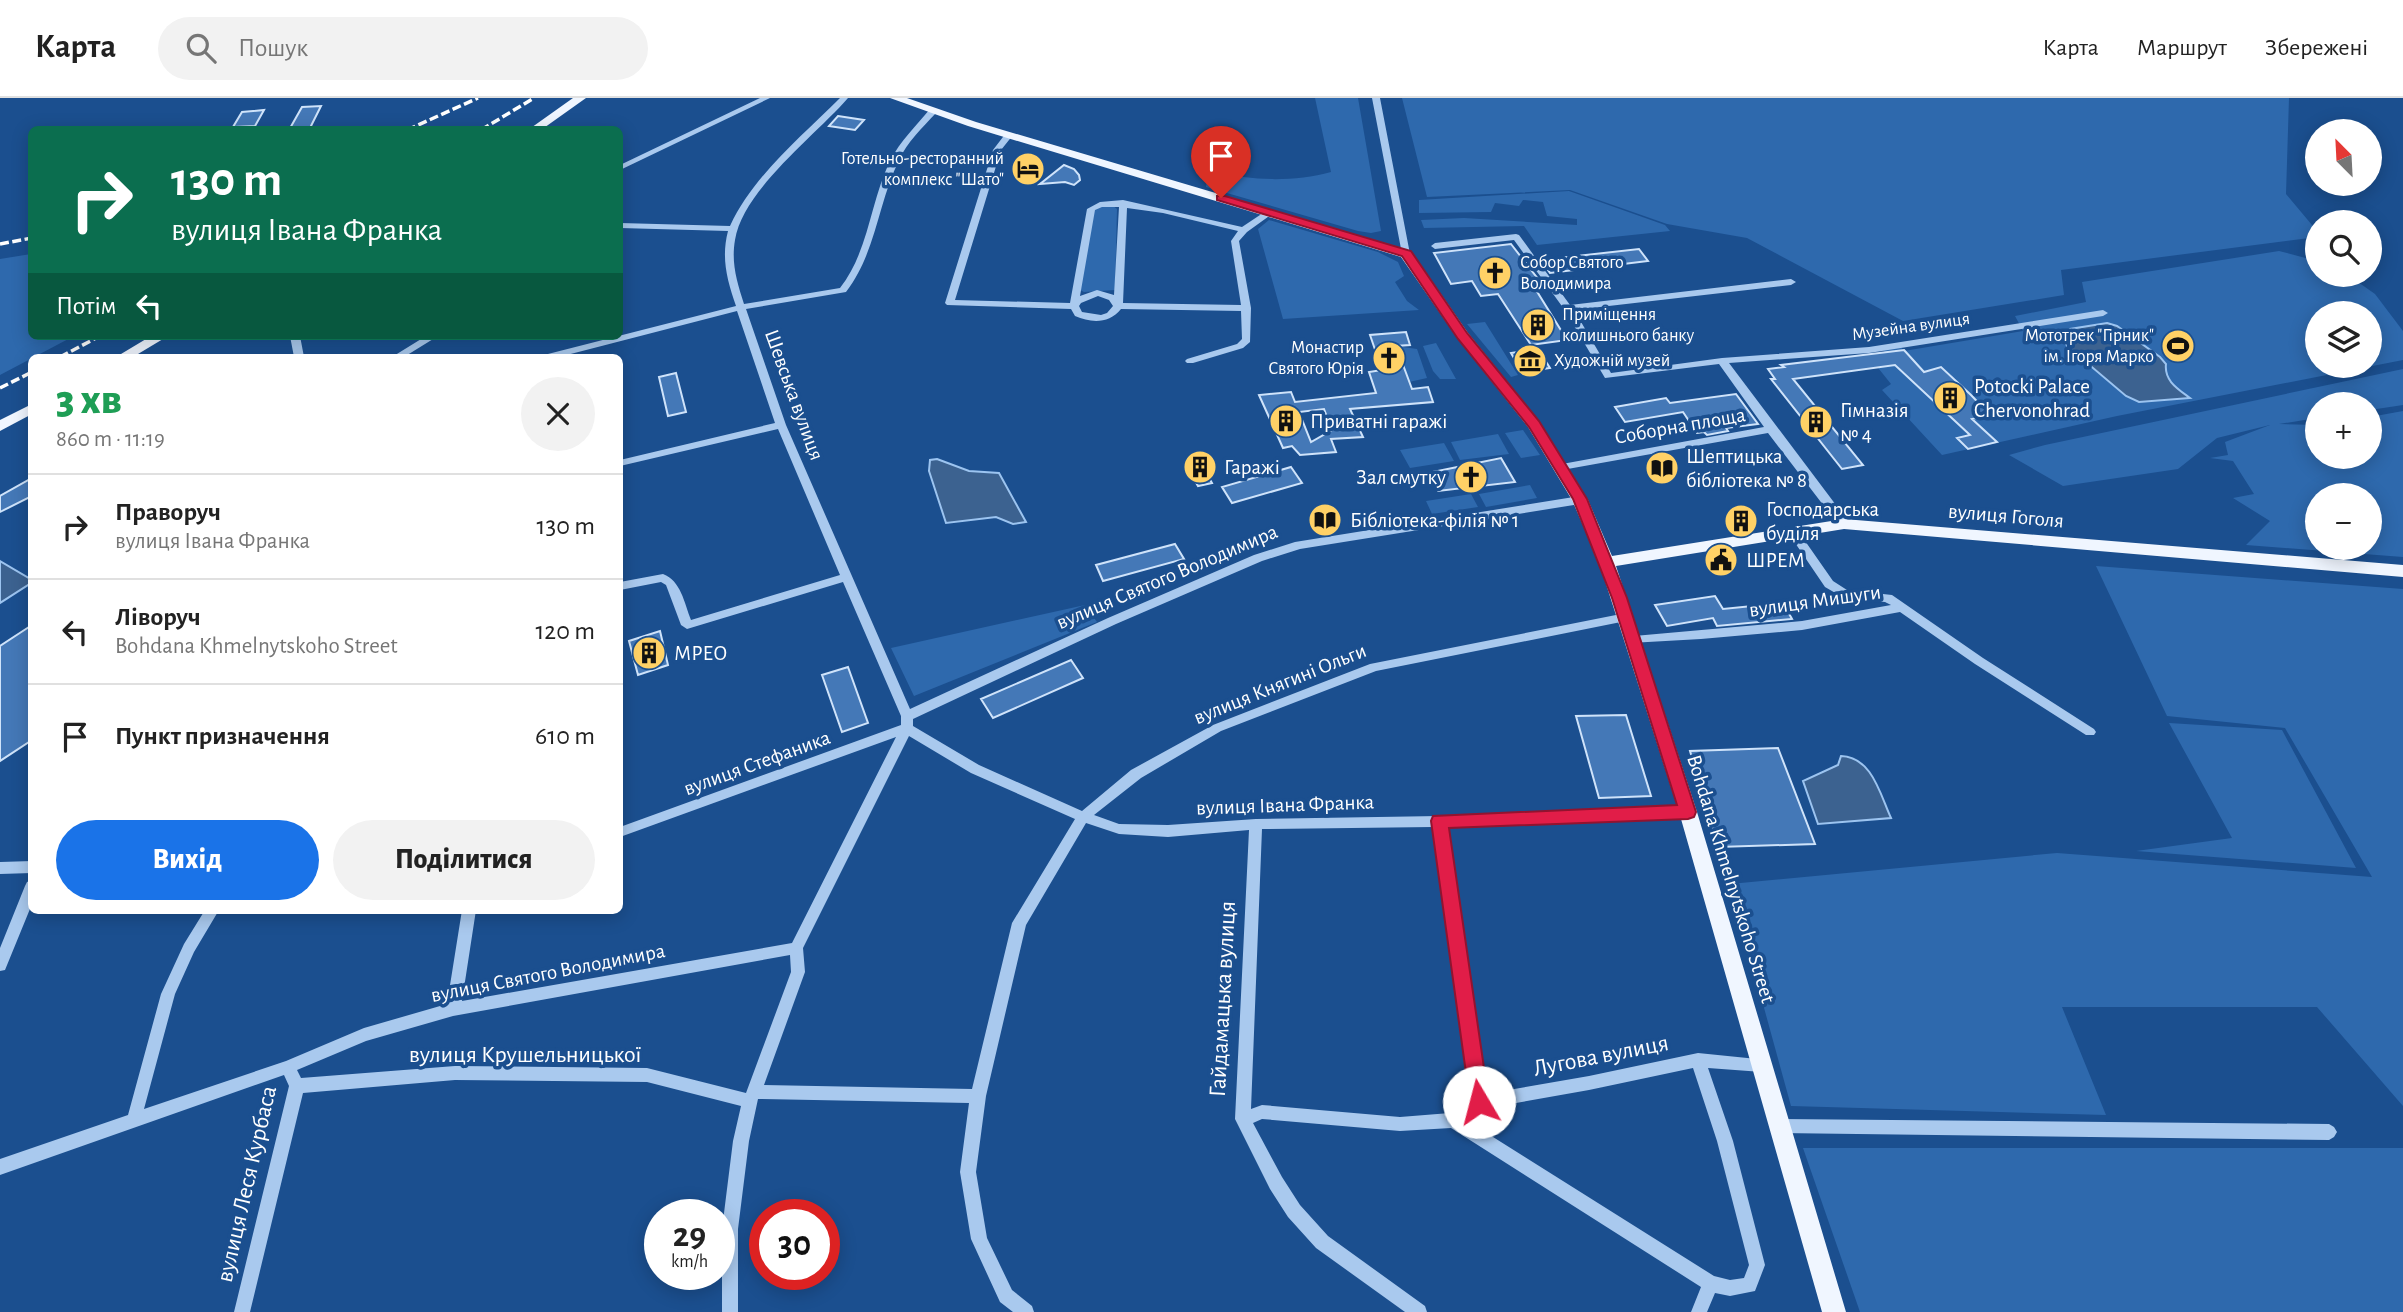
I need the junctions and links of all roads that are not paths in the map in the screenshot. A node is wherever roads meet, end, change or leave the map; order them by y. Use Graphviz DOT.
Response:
graph roads {
  1 [pos="580,98"];
  2 [pos="766,98"];
  3 [pos="844,98"];
  4 [pos="896,98"];
  5 [pos="1376,98"];
  6 [pos="933,111"];
  7 [pos="539,126"];
  8 [pos="1009,135"];
  9 [pos="623,166"];
  10 [pos="1123,203"];
  11 [pos="1269,212"];
  12 [pos="623,225"];
  13 [pos="733,229"];
  14 [pos="1244,230"];
  15 [pos="1435,246"];
  16 [pos="1406,254"];
  17 [pos="1791,282"];
  18 [pos="1074,306"];
  19 [pos="1118,306"];
  20 [pos="741,307"];
  21 [pos="1246,308"];
  22 [pos="1568,308"];
  23 [pos="2103,313"];
  24 [pos="623,337"];
  25 [pos="154,340"];
  26 [pos="426,340"];
  27 [pos="613,340"];
  28 [pos="128,354"];
  29 [pos="402,354"];
  30 [pos="559,354"];
  31 [pos="1190,361"];
  32 [pos="1721,361"];
  33 [pos="28,410"];
  34 [pos="781,425"];
  35 [pos="0,426"];
  36 [pos="1771,429"];
  37 [pos="623,462"];
  38 [pos="1562,467"];
  39 [pos="1580,499"];
  40 [pos="1844,524"];
  41 [pos="1792,531"];
  42 [pos="1607,562"];
  43 [pos="2403,571"];
  44 [pos="848,577"];
  45 [pos="623,585"];
  46 [pos="1902,607"];
  47 [pos="1626,617"];
  48 [pos="1634,640"];
  49 [pos="907,722"];
  50 [pos="2090,733"];
  51 [pos="1688,812"];
  52 [pos="1083,817"];
  53 [pos="1439,821"];
  54 [pos="1256,824"];
  55 [pos="623,831"];
  56 [pos="28,867"];
  57 [pos="0,868"];
  58 [pos="28,896"];
  59 [pos="210,914"];
  60 [pos="468,914"];
  61 [pos="796,948"];
  62 [pos="0,965"];
  63 [pos="453,1009"];
  64 [pos="1698,1060"];
  65 [pos="1762,1065"];
  66 [pos="288,1067"];
  67 [pos="297,1087"];
  68 [pos="752,1096"];
  69 [pos="978,1096"];
  70 [pos="1479,1102"];
  71 [pos="1243,1119"];
  72 [pos="134,1120"];
  73 [pos="1453,1120"];
  74 [pos="1779,1126"];
  75 [pos="2329,1132"];
  76 [pos="0,1167"];
  77 [pos="1711,1284"];
  78 [pos="242,1312"];
  79 [pos="730,1312"];
  80 [pos="1027,1312"];
  81 [pos="1419,1312"];
  82 [pos="1699,1312"];
  83 [pos="1834,1312"];
  1 -- 7 [label="main road"];
  2 -- 9 [label="street"];
  3 -- 13 [label="street, Шевська вулиця"];
  4 -- 6 [label="main road"];
  5 -- 16 [label="street"];
  6 -- 8 [label="main road"];
  6 -- 20 [label="street"];
  8 -- 11 [label="main road"];
  8 -- 18 [label="street"];
  10 -- 14 [label="street"];
  10 -- 18 [label="street"];
  10 -- 19 [label="street"];
  11 -- 14 [label="street"];
  11 -- 16 [label="main road"];
  12 -- 13 [label="street"];
  13 -- 20 [label="street, Шевська вулиця"];
  14 -- 21 [label="street"];
  15 -- 22 [label="street, Музейна вулиця"];
  16 -- 38 [label="main road, Bohdana Khmelnytskoho Street"];
  17 -- 22 [label="street"];
  18 -- 19 [label="street"];
  18 -- 19 [label="street"];
  19 -- 21 [label="street"];
  20 -- 24 [label="street"];
  20 -- 34 [label="street, Шевська вулиця"];
  21 -- 31 [label="street"];
  22 -- 32 [label="street, Музейна вулиця"];
  23 -- 32 [label="street, Музейна вулиця"];
  25 -- 28 [label="main road"];
  26 -- 29 [label="street"];
  27 -- 30 [label="street"];
  32 -- 36 [label="street"];
  33 -- 35 [label="main road"];
  34 -- 37 [label="street"];
  34 -- 44 [label="street, Шевська вулиця"];
  36 -- 38 [label="street, Соборна площа"];
  36 -- 40 [label="street, Соборна площа"];
  38 -- 39 [label="main road, Bohdana Khmelnytskoho Street"];
  39 -- 42 [label="main road, Bohdana Khmelnytskoho Street"];
  39 -- 49 [label="street, вулиця Святого Володимира"];
  40 -- 41 [label="main road, вулиця Гоголя"];
  40 -- 43 [label="main road, вулиця Гоголя"];
  41 -- 42 [label="main road, вулиця Гоголя"];
  41 -- 46 [label="street"];
  42 -- 47 [label="main road, Bohdana Khmelnytskoho Street"];
  44 -- 45 [label="street"];
  44 -- 49 [label="street, Шевська вулиця"];
  46 -- 48 [label="street, вулиця Мишуги"];
  46 -- 50 [label="street, вулиця Мишуги"];
  47 -- 48 [label="main road, Bohdana Khmelnytskoho Street"];
  47 -- 52 [label="street, вулиця Княгині Ольги"];
  48 -- 51 [label="main road, Bohdana Khmelnytskoho Street"];
  49 -- 52 [label="street, вулиця Івана Франка"];
  49 -- 55 [label="street, вулиця Стефаника"];
  49 -- 61 [label="street"];
  51 -- 53 [label="street, вулиця Івана Франка"];
  51 -- 65 [label="main road, Bohdana Khmelnytskoho Street"];
  52 -- 54 [label="street, вулиця Івана Франка"];
  52 -- 69 [label="street, вулиця Княгині Ольги"];
  53 -- 54 [label="street, вулиця Івана Франка"];
  53 -- 70 [label="street"];
  54 -- 71 [label="street, Гайдамацька вулиця"];
  56 -- 57 [label="street"];
  58 -- 62 [label="street"];
  59 -- 72 [label="street"];
  60 -- 63 [label="street"];
  61 -- 63 [label="street, вулиця Святого Володимира"];
  61 -- 68 [label="street"];
  63 -- 66 [label="street, вулиця Святого Володимира"];
  64 -- 65 [label="street, Лугова вулиця"];
  64 -- 70 [label="street, Лугова вулиця"];
  64 -- 77 [label="street"];
  65 -- 74 [label="main road, Bohdana Khmelnytskoho Street"];
  66 -- 67 [label="street, вулиця Леся Курбаса"];
  66 -- 72 [label="street, вулиця Святого Володимира"];
  67 -- 68 [label="street, вулиця Крушельницької"];
  67 -- 78 [label="street, вулиця Леся Курбаса"];
  68 -- 69 [label="street, вулиця Крушельницької"];
  68 -- 79 [label="street"];
  69 -- 80 [label="street, вулиця Княгині Ольги"];
  70 -- 73 [label="street, Лугова вулиця"];
  71 -- 73 [label="street"];
  71 -- 81 [label="street, Гайдамацька вулиця"];
  72 -- 76 [label="street, вулиця Святого Володимира"];
  73 -- 77 [label="street"];
  74 -- 75 [label="street"];
  74 -- 83 [label="main road, Bohdana Khmelnytskoho Street"];
  77 -- 82 [label="street"];
}
